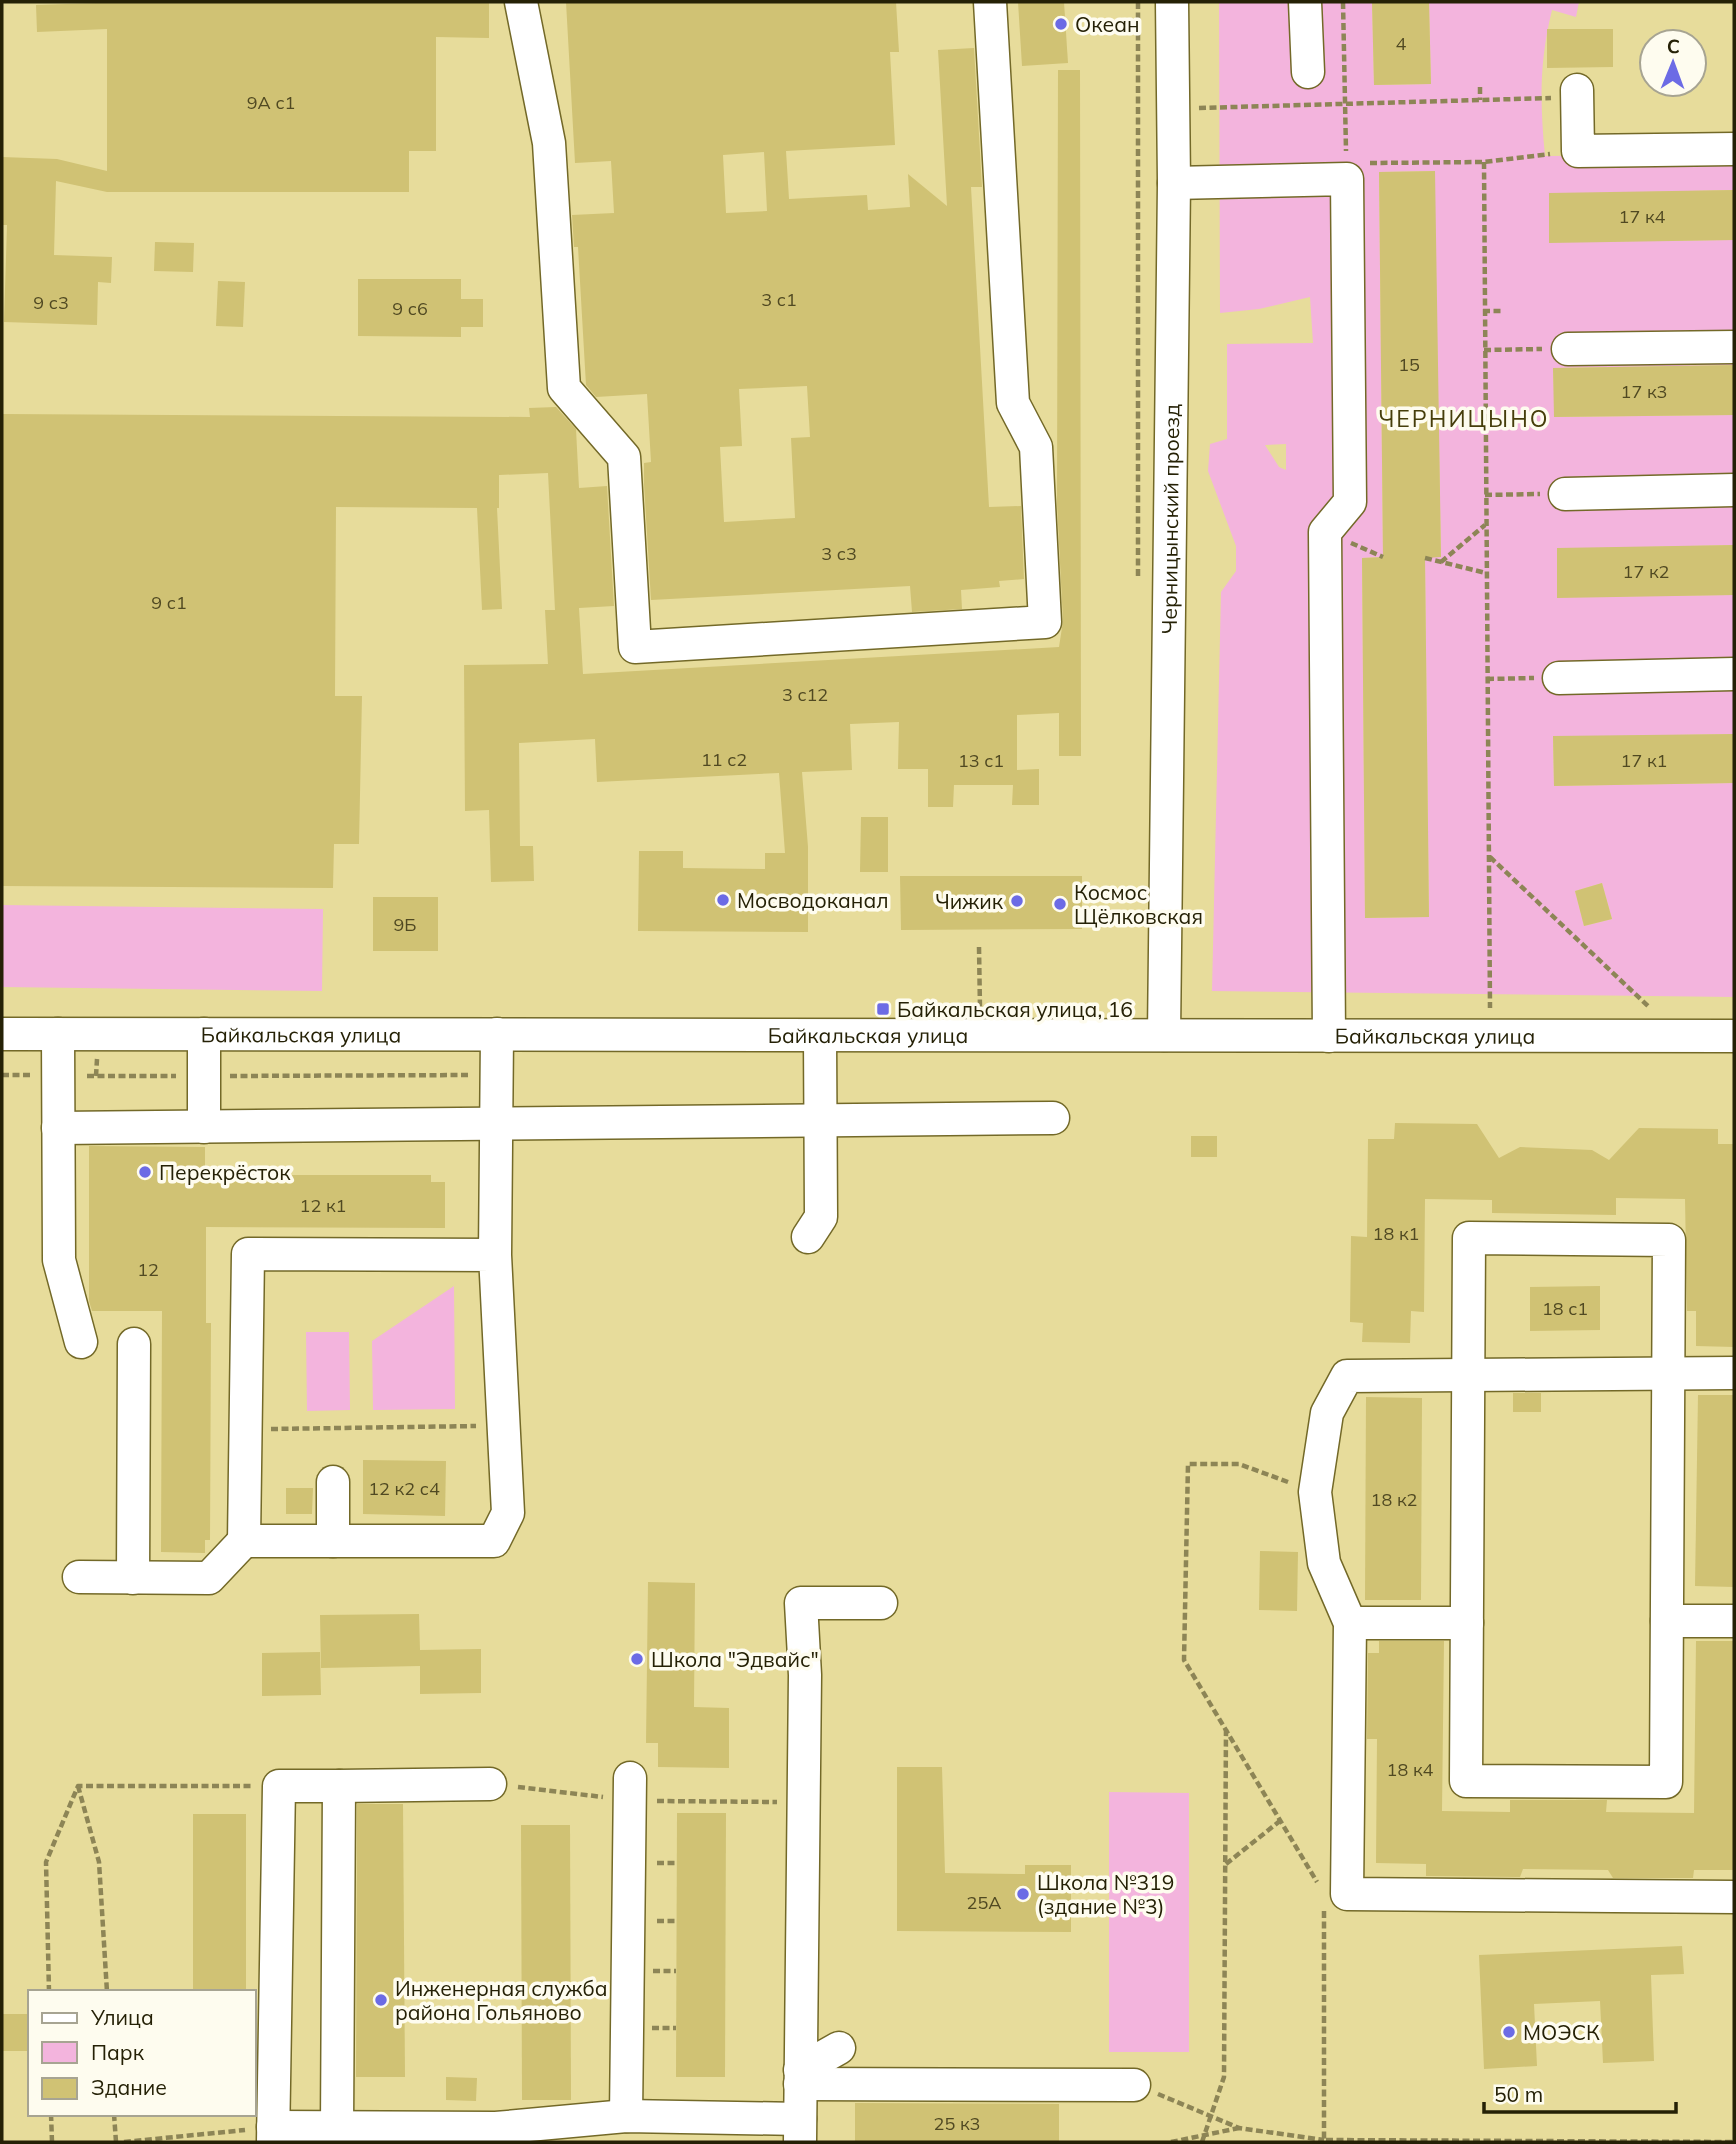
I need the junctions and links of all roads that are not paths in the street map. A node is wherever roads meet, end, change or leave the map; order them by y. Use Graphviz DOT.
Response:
graph roads {
  1 [pos="521,2"];
  2 [pos="990,2"];
  3 [pos="1172,2"];
  4 [pos="1306,2"];
  5 [pos="1308,72"];
  6 [pos="1577,94"];
  7 [pos="1734,149"];
  8 [pos="1174,183"];
  9 [pos="1734,347"];
  10 [pos="1568,349"];
  11 [pos="1734,491"];
  12 [pos="1565,494"];
  13 [pos="1734,674"];
  14 [pos="1559,678"];
  15 [pos="2,1034"];
  16 [pos="58,1034"];
  17 [pos="204,1034"];
  18 [pos="497,1034"];
  19 [pos="1164,1035"];
  20 [pos="1329,1035"];
  21 [pos="1734,1036"];
  22 [pos="820,1037"];
  23 [pos="1053,1118"];
  24 [pos="821,1120"];
  25 [pos="496,1124"];
  26 [pos="204,1127"];
  27 [pos="58,1128"];
  28 [pos="808,1237"];
  29 [pos="495,1255"];
  30 [pos="81,1342"];
  31 [pos="134,1344"];
  32 [pos="1669,1373"];
  33 [pos="1734,1373"];
  34 [pos="1468,1375"];
  35 [pos="333,1482"];
  36 [pos="244,1541"];
  37 [pos="333,1541"];
  38 [pos="79,1577"];
  39 [pos="134,1578"];
  40 [pos="881,1603"];
  41 [pos="1667,1621"];
  42 [pos="1734,1621"];
  43 [pos="1350,1623"];
  44 [pos="1467,1623"];
  45 [pos="630,1778"];
  46 [pos="490,1784"];
  47 [pos="340,1786"];
  48 [pos="1734,1897"];
  49 [pos="839,2048"];
  50 [pos="800,2077"];
  51 [pos="1134,2085"];
  52 [pos="626,2116"];
  53 [pos="337,2128"];
  54 [pos="800,2131"];
  55 [pos="273,2135"];
  1 -- 2 [label="street"];
  3 -- 8 [label="street, Черницынский проезд"];
  4 -- 5 [label="street"];
  6 -- 7 [label="street"];
  8 -- 19 [label="street, Черницынский проезд"];
  8 -- 20 [label="street"];
  9 -- 10 [label="street"];
  11 -- 12 [label="street"];
  13 -- 14 [label="street"];
  15 -- 16 [label="street, Байкальская улица"];
  16 -- 17 [label="street, Байкальская улица"];
  16 -- 27 [label="street"];
  17 -- 18 [label="street, Байкальская улица"];
  17 -- 26 [label="street"];
  18 -- 22 [label="street, Байкальская улица"];
  18 -- 25 [label="street"];
  19 -- 20 [label="street, Байкальская улица"];
  19 -- 22 [label="street, Байкальская улица"];
  20 -- 21 [label="street, Байкальская улица"];
  22 -- 24 [label="street"];
  23 -- 24 [label="street"];
  24 -- 25 [label="street"];
  24 -- 28 [label="street"];
  25 -- 26 [label="street"];
  25 -- 29 [label="street"];
  26 -- 27 [label="street"];
  27 -- 30 [label="street"];
  29 -- 36 [label="street"];
  29 -- 37 [label="street"];
  31 -- 39 [label="street"];
  32 -- 33 [label="street"];
  32 -- 34 [label="street"];
  32 -- 34 [label="street"];
  32 -- 41 [label="street"];
  34 -- 43 [label="street"];
  34 -- 44 [label="street"];
  35 -- 37 [label="street"];
  36 -- 37 [label="street"];
  36 -- 39 [label="street"];
  38 -- 39 [label="street"];
  40 -- 50 [label="street"];
  41 -- 42 [label="street"];
  41 -- 44 [label="street"];
  43 -- 44 [label="street"];
  43 -- 48 [label="street"];
  45 -- 52 [label="street"];
  46 -- 47 [label="street"];
  47 -- 53 [label="street"];
  47 -- 55 [label="street"];
  49 -- 50 [label="street"];
  50 -- 51 [label="street"];
  50 -- 54 [label="street"];
  52 -- 53 [label="street"];
  52 -- 54 [label="street"];
  53 -- 55 [label="street"];
}
